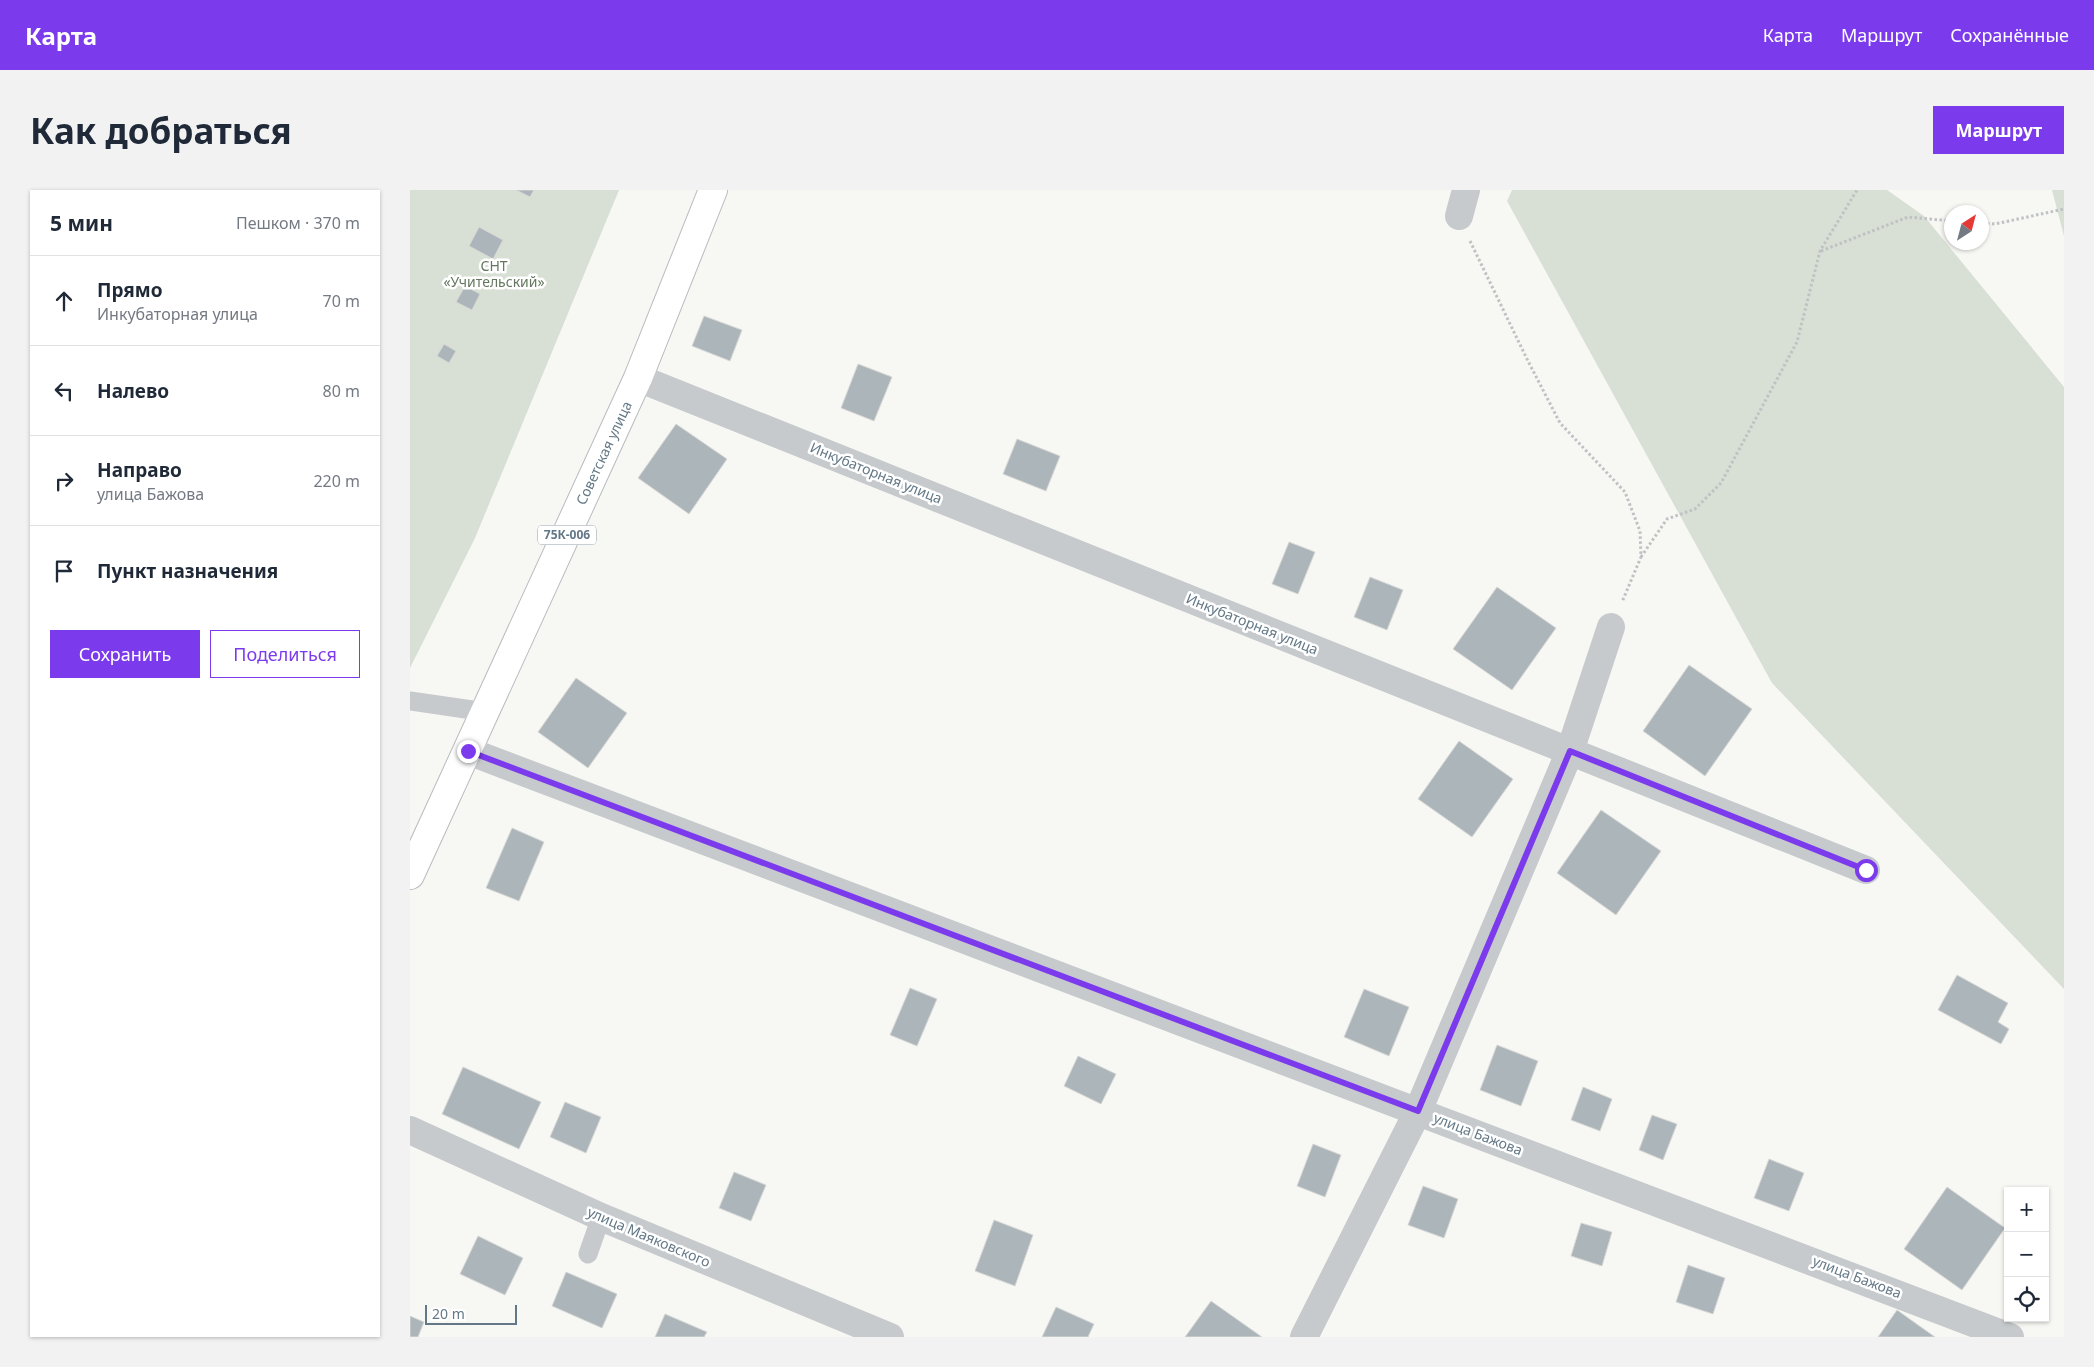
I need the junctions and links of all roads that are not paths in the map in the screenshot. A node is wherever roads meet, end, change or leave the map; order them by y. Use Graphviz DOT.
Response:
graph roads {
  1 [pos="713,190"];
  2 [pos="1466,190"];
  3 [pos="1459,216"];
  4 [pos="638,378"];
  5 [pos="1611,627"];
  6 [pos="410,701"];
  7 [pos="486,712"];
  8 [pos="468,751"];
  9 [pos="1570,751"];
  10 [pos="1866,870"];
  11 [pos="410,875"];
  12 [pos="1418,1111"];
  13 [pos="410,1130"];
  14 [pos="601,1217"];
  15 [pos="588,1254"];
  16 [pos="1984,1332"];
  17 [pos="890,1337"];
  18 [pos="1304,1337"];
  19 [pos="2010,1337"];
  1 -- 4 [label="main road, Советская улица / 75К-006"];
  2 -- 3 [label="street"];
  4 -- 7 [label="main road, Советская улица / 75К-006"];
  4 -- 9 [label="street, Инкубаторная улица"];
  5 -- 9 [label="street"];
  6 -- 7 [label="lane"];
  7 -- 8 [label="main road, Советская улица / 75К-006"];
  8 -- 11 [label="main road, Советская улица / 75К-006"];
  8 -- 12 [label="street, улица Бажова"];
  9 -- 10 [label="street, Инкубаторная улица"];
  9 -- 12 [label="street"];
  12 -- 16 [label="street, улица Бажова"];
  12 -- 18 [label="street"];
  13 -- 14 [label="street, улица Маяковского"];
  14 -- 15 [label="lane"];
  14 -- 17 [label="street, улица Маяковского"];
  16 -- 19 [label="street, улица Бажова"];
}
